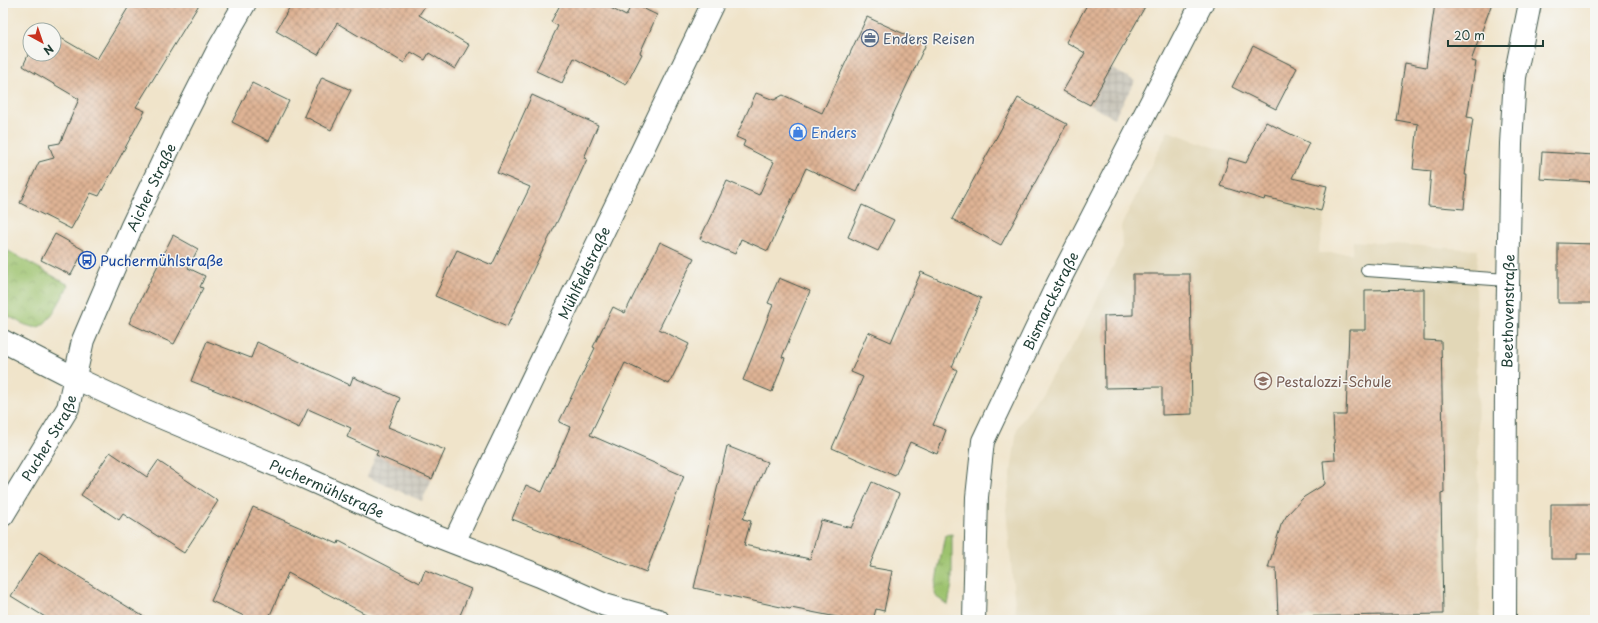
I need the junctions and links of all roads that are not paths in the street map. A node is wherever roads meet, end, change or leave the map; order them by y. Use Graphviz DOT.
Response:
graph roads {
  1 [pos="245,3"];
  2 [pos="713,3"];
  3 [pos="1202,3"];
  4 [pos="1530,3"];
  5 [pos="1367,270"];
  6 [pos="1507,280"];
  7 [pos="3,341"];
  8 [pos="75,378"];
  9 [pos="3,515"];
  10 [pos="454,542"];
  11 [pos="657,620"];
  12 [pos="974,620"];
  13 [pos="1505,620"];
  1 -- 8 [label="street, Aicher Straße"];
  2 -- 10 [label="street, Mühlfeldstraße"];
  3 -- 12 [label="street, Bismarckstraße"];
  4 -- 6 [label="street, Beethovenstraße"];
  5 -- 6 [label="lane"];
  6 -- 13 [label="street, Beethovenstraße"];
  7 -- 8 [label="street, Puchermühlstraße"];
  8 -- 9 [label="street, Pucher Straße"];
  8 -- 10 [label="street, Puchermühlstraße"];
  10 -- 11 [label="street, Puchermühlstraße"];
}
